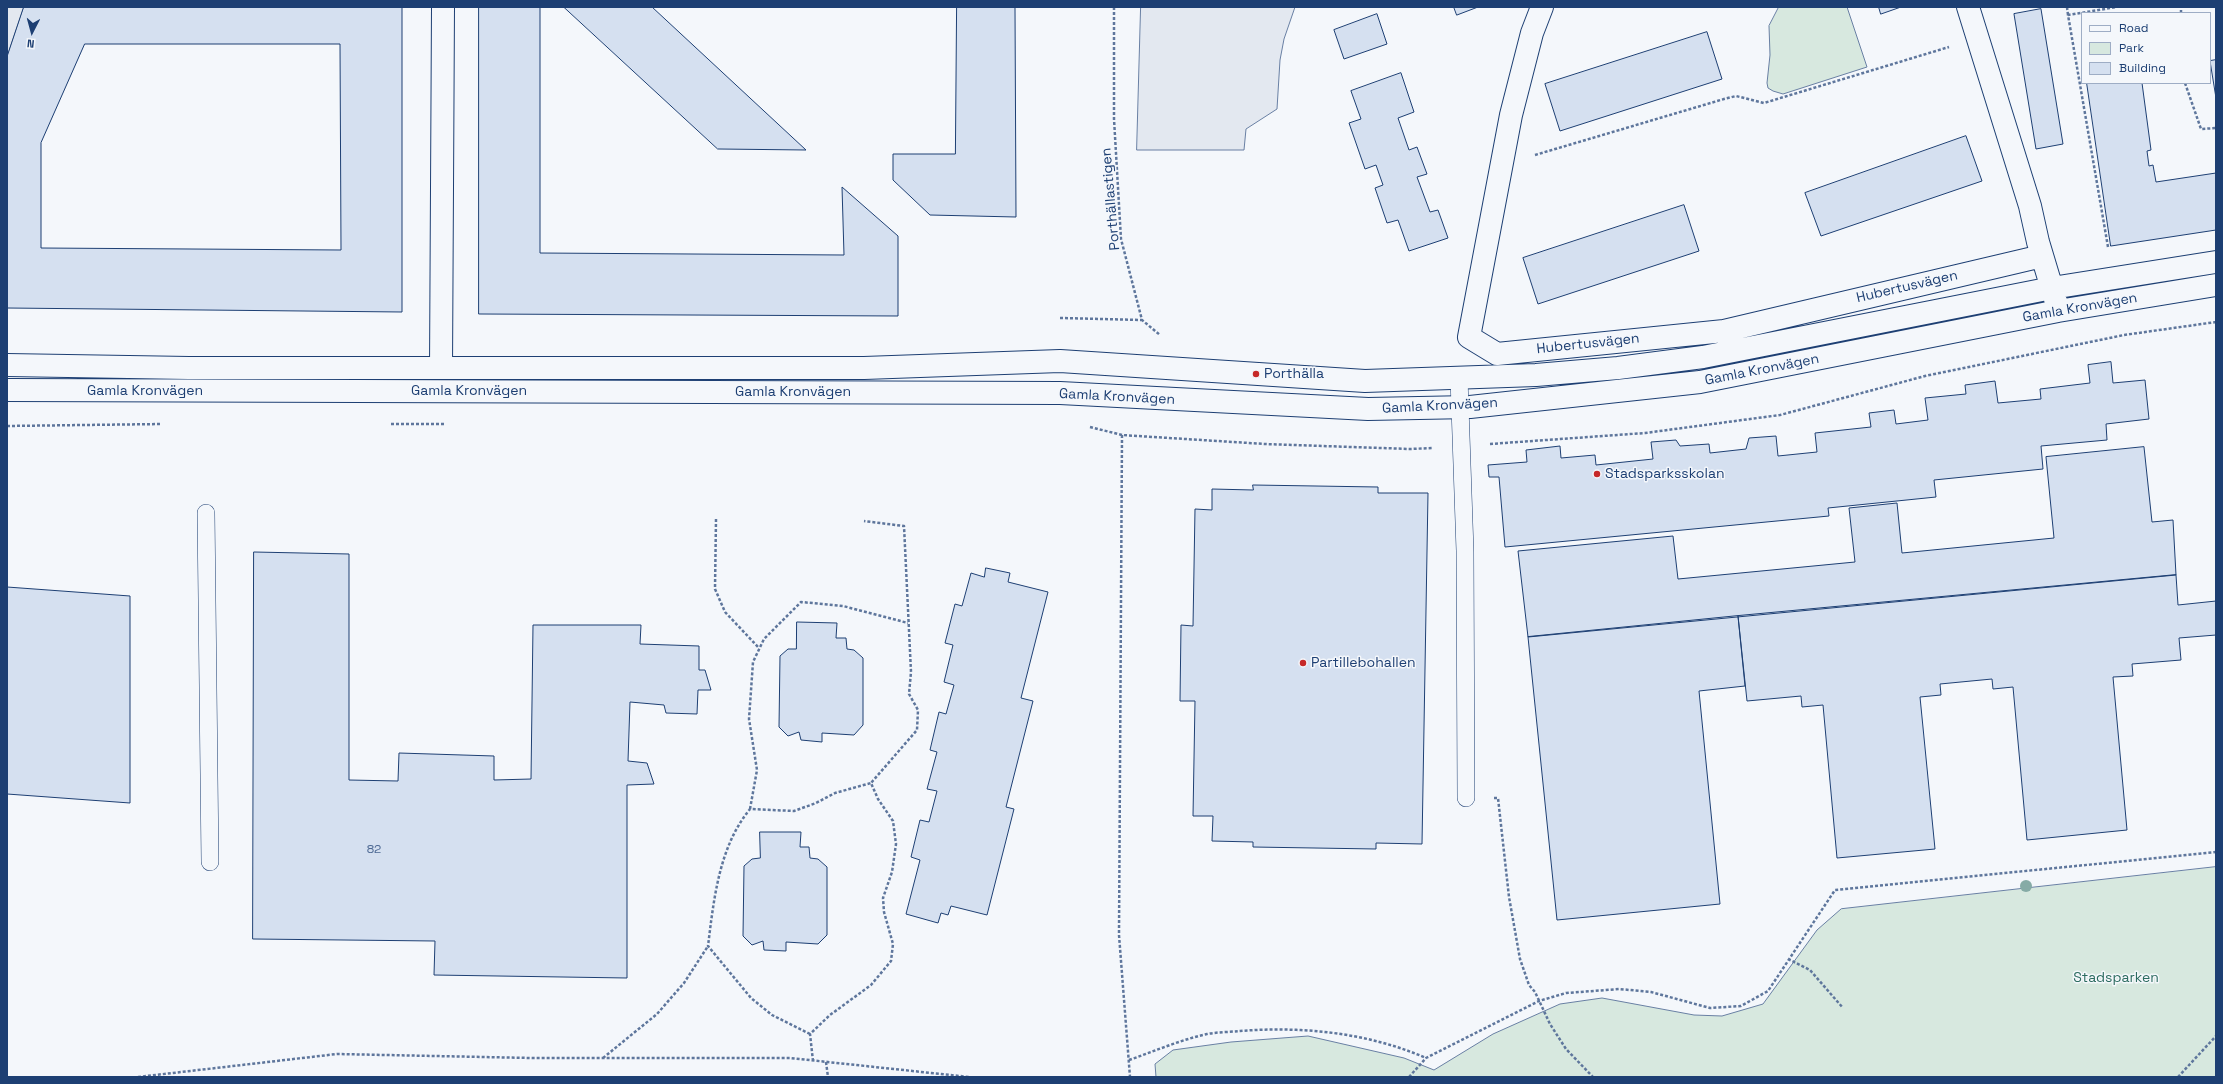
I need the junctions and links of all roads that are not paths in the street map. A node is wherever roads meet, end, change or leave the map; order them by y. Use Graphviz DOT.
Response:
graph roads {
  1 [pos="443,7"];
  2 [pos="1542,7"];
  3 [pos="1968,7"];
  4 [pos="2042,256"];
  5 [pos="2216,262"];
  6 [pos="2216,285"];
  7 [pos="2052,288"];
  8 [pos="2058,311"];
  9 [pos="7,365"];
  10 [pos="441,368"];
  11 [pos="1460,378"];
  12 [pos="7,390"];
  13 [pos="1460,407"];
  14 [pos="206,513"];
  15 [pos="1466,798"];
  16 [pos="210,862"];
  1 -- 10 [label="street"];
  2 -- 4 [label="street, Hubertusvägen"];
  3 -- 4 [label="street"];
  4 -- 7 [label="street"];
  5 -- 7 [label="street, Gamla Kronvägen"];
  6 -- 8 [label="street, Gamla Kronvägen"];
  7 -- 8 [label="street"];
  7 -- 11 [label="street, Gamla Kronvägen"];
  8 -- 13 [label="street, Gamla Kronvägen"];
  9 -- 10 [label="street, Gamla Kronvägen"];
  10 -- 11 [label="street, Gamla Kronvägen"];
  11 -- 13 [label="lane"];
  12 -- 13 [label="street, Gamla Kronvägen"];
  13 -- 15 [label="lane"];
  14 -- 16 [label="lane"];
}
